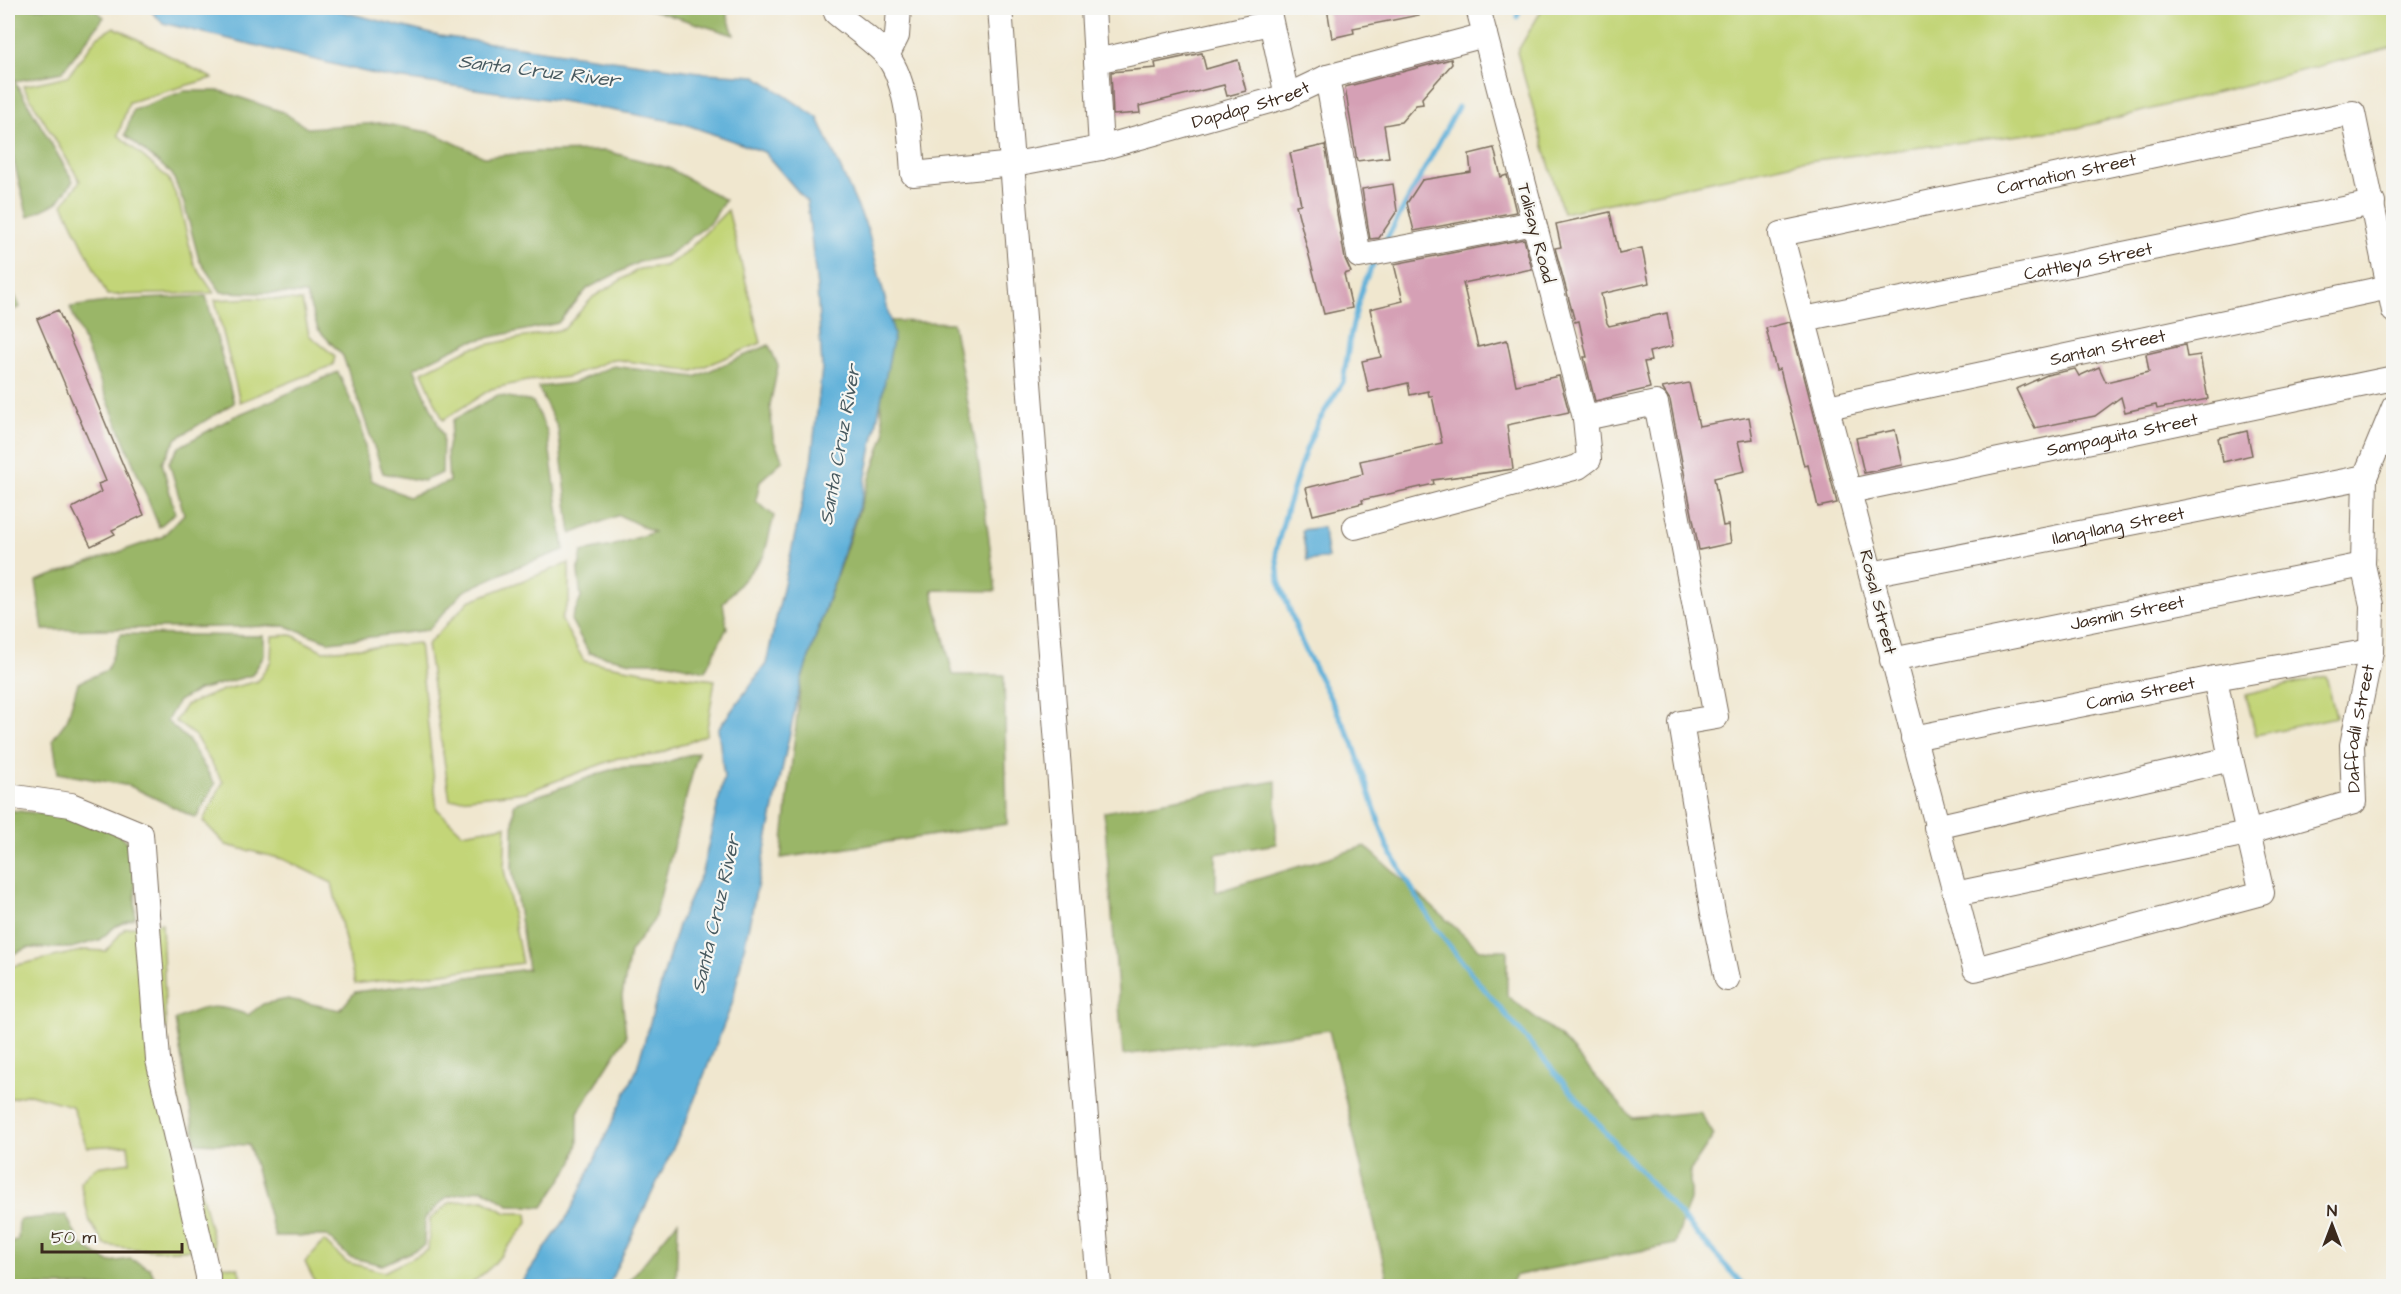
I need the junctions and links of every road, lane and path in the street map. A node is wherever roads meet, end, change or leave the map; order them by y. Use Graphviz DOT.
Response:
graph roads {
  1 [pos="834,8"];
  2 [pos="899,8"];
  3 [pos="1000,8"];
  4 [pos="1093,8"];
  5 [pos="1478,8"];
  6 [pos="1269,15"];
  7 [pos="1485,34"];
  8 [pos="886,56"];
  9 [pos="1096,61"];
  10 [pos="1327,77"];
  11 [pos="1287,96"];
  12 [pos="1101,148"];
  13 [pos="1014,164"];
  14 [pos="2373,203"];
  15 [pos="1534,223"];
  16 [pos="1781,234"];
  17 [pos="2389,287"];
  18 [pos="2394,311"];
  19 [pos="1804,319"];
  20 [pos="2394,378"];
  21 [pos="1828,407"];
  22 [pos="2394,407"];
  23 [pos="1585,418"];
  24 [pos="2365,477"];
  25 [pos="1850,491"];
  26 [pos="1355,527"];
  27 [pos="2363,565"];
  28 [pos="1871,574"];
  29 [pos="2371,651"];
  30 [pos="1892,660"];
  31 [pos="2215,678"];
  32 [pos="1913,738"];
  33 [pos="2231,759"];
  34 [pos="8,796"];
  35 [pos="1936,827"];
  36 [pos="2247,833"];
  37 [pos="1954,894"];
  38 [pos="1727,979"];
  39 [pos="208,1287"];
  40 [pos="1099,1287"];
  1 -- 8 [label="street"];
  2 -- 8 [label="street"];
  3 -- 13 [label="street"];
  4 -- 9 [label="street"];
  5 -- 7 [label="street, Talisay Road"];
  6 -- 9 [label="street"];
  6 -- 11 [label="street"];
  7 -- 10 [label="street, Dapdap Street"];
  7 -- 15 [label="street, Talisay Road"];
  8 -- 13 [label="street, Dapdap Street"];
  9 -- 12 [label="street"];
  10 -- 11 [label="street, Dapdap Street"];
  10 -- 15 [label="street"];
  11 -- 12 [label="street, Dapdap Street"];
  12 -- 13 [label="street, Dapdap Street"];
  13 -- 40 [label="street"];
  14 -- 16 [label="street, Carnation Street"];
  14 -- 17 [label="street"];
  14 -- 19 [label="street, Cattleya Street"];
  15 -- 23 [label="street, Talisay Road"];
  16 -- 19 [label="street, Rosal Street"];
  17 -- 18 [label="street"];
  17 -- 21 [label="street, Santan Street"];
  19 -- 21 [label="street, Rosal Street"];
  20 -- 25 [label="street, Sampaguita Street"];
  21 -- 25 [label="street, Rosal Street"];
  22 -- 24 [label="street, Daffodil Street"];
  23 -- 26 [label="street, Talisay Road"];
  23 -- 38 [label="street"];
  24 -- 27 [label="street, Daffodil Street"];
  24 -- 28 [label="street, Ilang-Ilang Street"];
  25 -- 28 [label="street, Rosal Street"];
  27 -- 29 [label="street, Daffodil Street"];
  27 -- 30 [label="street, Jasmin Street"];
  28 -- 30 [label="street, Rosal Street"];
  29 -- 31 [label="street, Camia Street"];
  29 -- 36 [label="street, Daffodil Street"];
  30 -- 32 [label="street, Rosal Street"];
  31 -- 32 [label="street, Camia Street"];
  31 -- 33 [label="street"];
  32 -- 35 [label="street, Rosal Street"];
  33 -- 35 [label="street"];
  33 -- 36 [label="street"];
  34 -- 39 [label="street"];
  35 -- 37 [label="street, Rosal Street"];
  36 -- 37 [label="street"];
  36 -- 37 [label="street, Rosal Street"];
}
